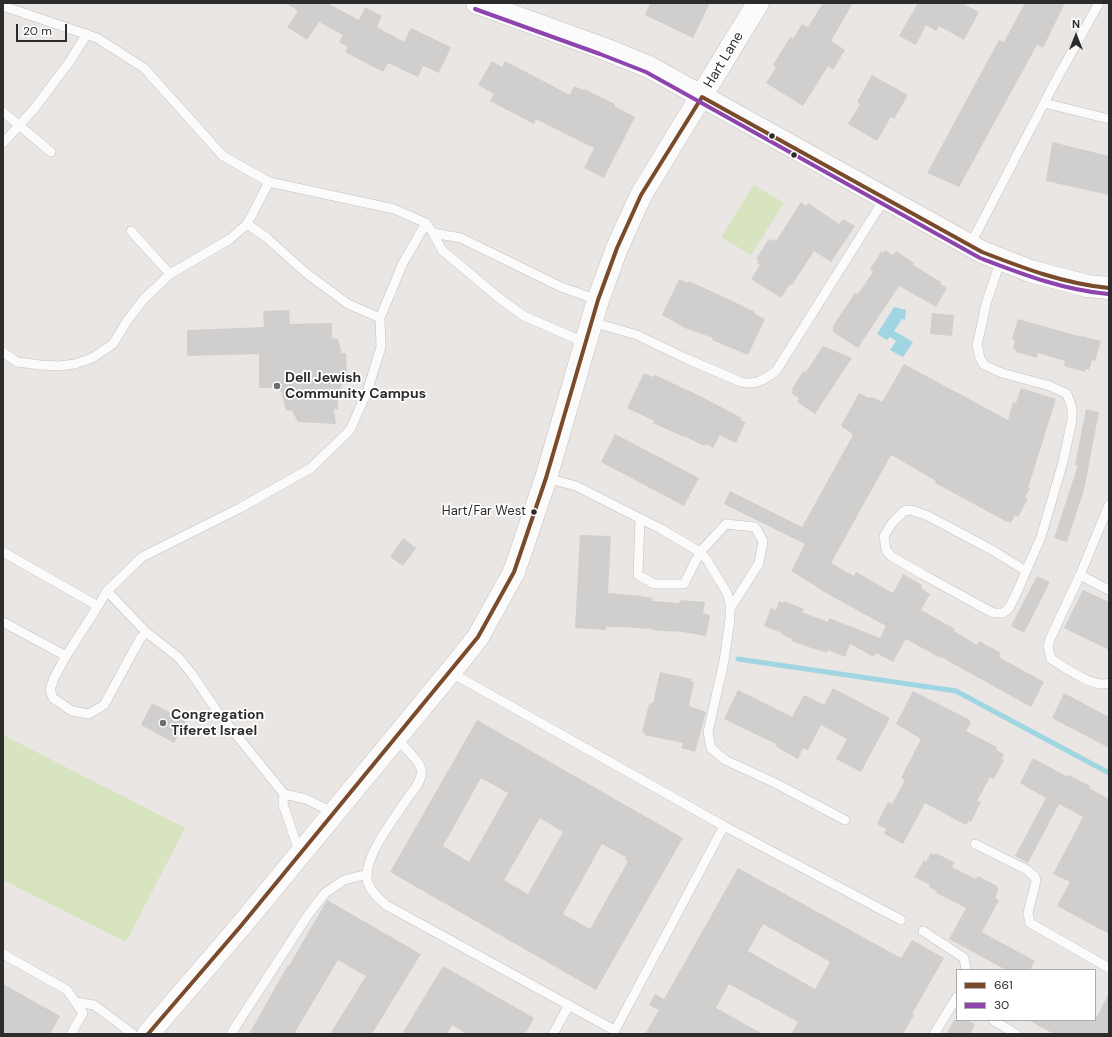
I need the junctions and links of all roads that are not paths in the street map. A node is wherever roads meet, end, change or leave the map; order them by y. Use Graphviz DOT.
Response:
graph roads {
  1 [pos="477,3"];
  2 [pos="758,3"];
  3 [pos="1098,3"];
  4 [pos="3,6"];
  5 [pos="87,34"];
  6 [pos="702,97"];
  7 [pos="1044,103"];
  8 [pos="3,112"];
  9 [pos="1109,119"];
  10 [pos="19,125"];
  11 [pos="3,143"];
  12 [pos="51,152"];
  13 [pos="269,182"];
  14 [pos="885,198"];
  15 [pos="426,223"];
  16 [pos="247,224"];
  17 [pos="131,231"];
  18 [pos="433,233"];
  19 [pos="970,245"];
  20 [pos="1001,259"];
  21 [pos="170,274"];
  22 [pos="1109,288"];
  23 [pos="598,300"];
  24 [pos="380,318"];
  25 [pos="592,322"];
  26 [pos="586,343"];
  27 [pos="3,352"];
  28 [pos="546,478"];
  29 [pos="1109,505"];
  30 [pos="640,519"];
  31 [pos="3,552"];
  32 [pos="700,552"];
  33 [pos="1026,571"];
  34 [pos="1080,575"];
  35 [pos="1109,590"];
  36 [pos="107,591"];
  37 [pos="98,606"];
  38 [pos="730,608"];
  39 [pos="3,622"];
  40 [pos="146,632"];
  41 [pos="66,656"];
  42 [pos="450,672"];
  43 [pos="1109,683"];
  44 [pos="396,738"];
  45 [pos="284,794"];
  46 [pos="334,813"];
  47 [pos="845,820"];
  48 [pos="724,826"];
  49 [pos="975,844"];
  50 [pos="300,854"];
  51 [pos="368,874"];
  52 [pos="901,920"];
  53 [pos="923,931"];
  54 [pos="3,954"];
  55 [pos="1109,968"];
  56 [pos="966,969"];
  57 [pos="956,999"];
  58 [pos="75,1002"];
  59 [pos="569,1005"];
  60 [pos="995,1021"];
  61 [pos="232,1032"];
  62 [pos="613,1032"];
  63 [pos="71,1034"];
  64 [pos="132,1034"];
  65 [pos="148,1034"];
  66 [pos="553,1034"];
  67 [pos="934,1034"];
  68 [pos="1016,1034"];
  1 -- 6 [label="street"];
  2 -- 6 [label="street, Hart Lane"];
  3 -- 7 [label="lane"];
  4 -- 5 [label="lane"];
  5 -- 10 [label="lane"];
  5 -- 13 [label="lane"];
  6 -- 14 [label="street"];
  6 -- 23 [label="street, Hart Lane"];
  7 -- 9 [label="lane"];
  7 -- 19 [label="lane"];
  8 -- 10 [label="lane"];
  10 -- 11 [label="lane"];
  10 -- 12 [label="lane"];
  13 -- 15 [label="lane"];
  13 -- 16 [label="lane"];
  14 -- 19 [label="street"];
  14 -- 25 [label="lane"];
  15 -- 18 [label="lane"];
  15 -- 24 [label="lane"];
  16 -- 21 [label="lane"];
  16 -- 24 [label="lane"];
  17 -- 21 [label="lane"];
  18 -- 23 [label="lane"];
  18 -- 26 [label="lane"];
  19 -- 20 [label="street"];
  20 -- 22 [label="street"];
  20 -- 33 [label="lane"];
  21 -- 27 [label="lane"];
  23 -- 25 [label="street, Hart Lane"];
  24 -- 36 [label="lane"];
  25 -- 26 [label="street, Hart Lane"];
  26 -- 28 [label="street, Hart Lane"];
  28 -- 30 [label="lane"];
  28 -- 42 [label="street, Hart Lane"];
  29 -- 34 [label="lane"];
  30 -- 32 [label="lane"];
  30 -- 32 [label="lane"];
  31 -- 37 [label="lane"];
  32 -- 38 [label="lane"];
  32 -- 38 [label="lane"];
  33 -- 33 [label="lane"];
  34 -- 35 [label="lane"];
  34 -- 43 [label="lane"];
  36 -- 37 [label="lane"];
  36 -- 40 [label="lane"];
  37 -- 41 [label="lane"];
  38 -- 47 [label="lane"];
  39 -- 41 [label="lane"];
  40 -- 41 [label="lane"];
  40 -- 45 [label="lane"];
  42 -- 44 [label="street, Hart Lane"];
  42 -- 48 [label="lane"];
  44 -- 46 [label="street, Hart Lane"];
  44 -- 51 [label="lane"];
  45 -- 46 [label="lane"];
  45 -- 50 [label="lane"];
  46 -- 50 [label="street, Hart Lane"];
  48 -- 52 [label="lane"];
  48 -- 62 [label="lane"];
  49 -- 55 [label="lane"];
  50 -- 65 [label="street, Hart Lane"];
  51 -- 59 [label="lane"];
  51 -- 61 [label="lane"];
  53 -- 56 [label="lane"];
  54 -- 58 [label="lane"];
  57 -- 67 [label="lane"];
  58 -- 63 [label="lane"];
  58 -- 64 [label="lane"];
  59 -- 62 [label="lane"];
  59 -- 66 [label="lane"];
  60 -- 68 [label="lane"];
}
